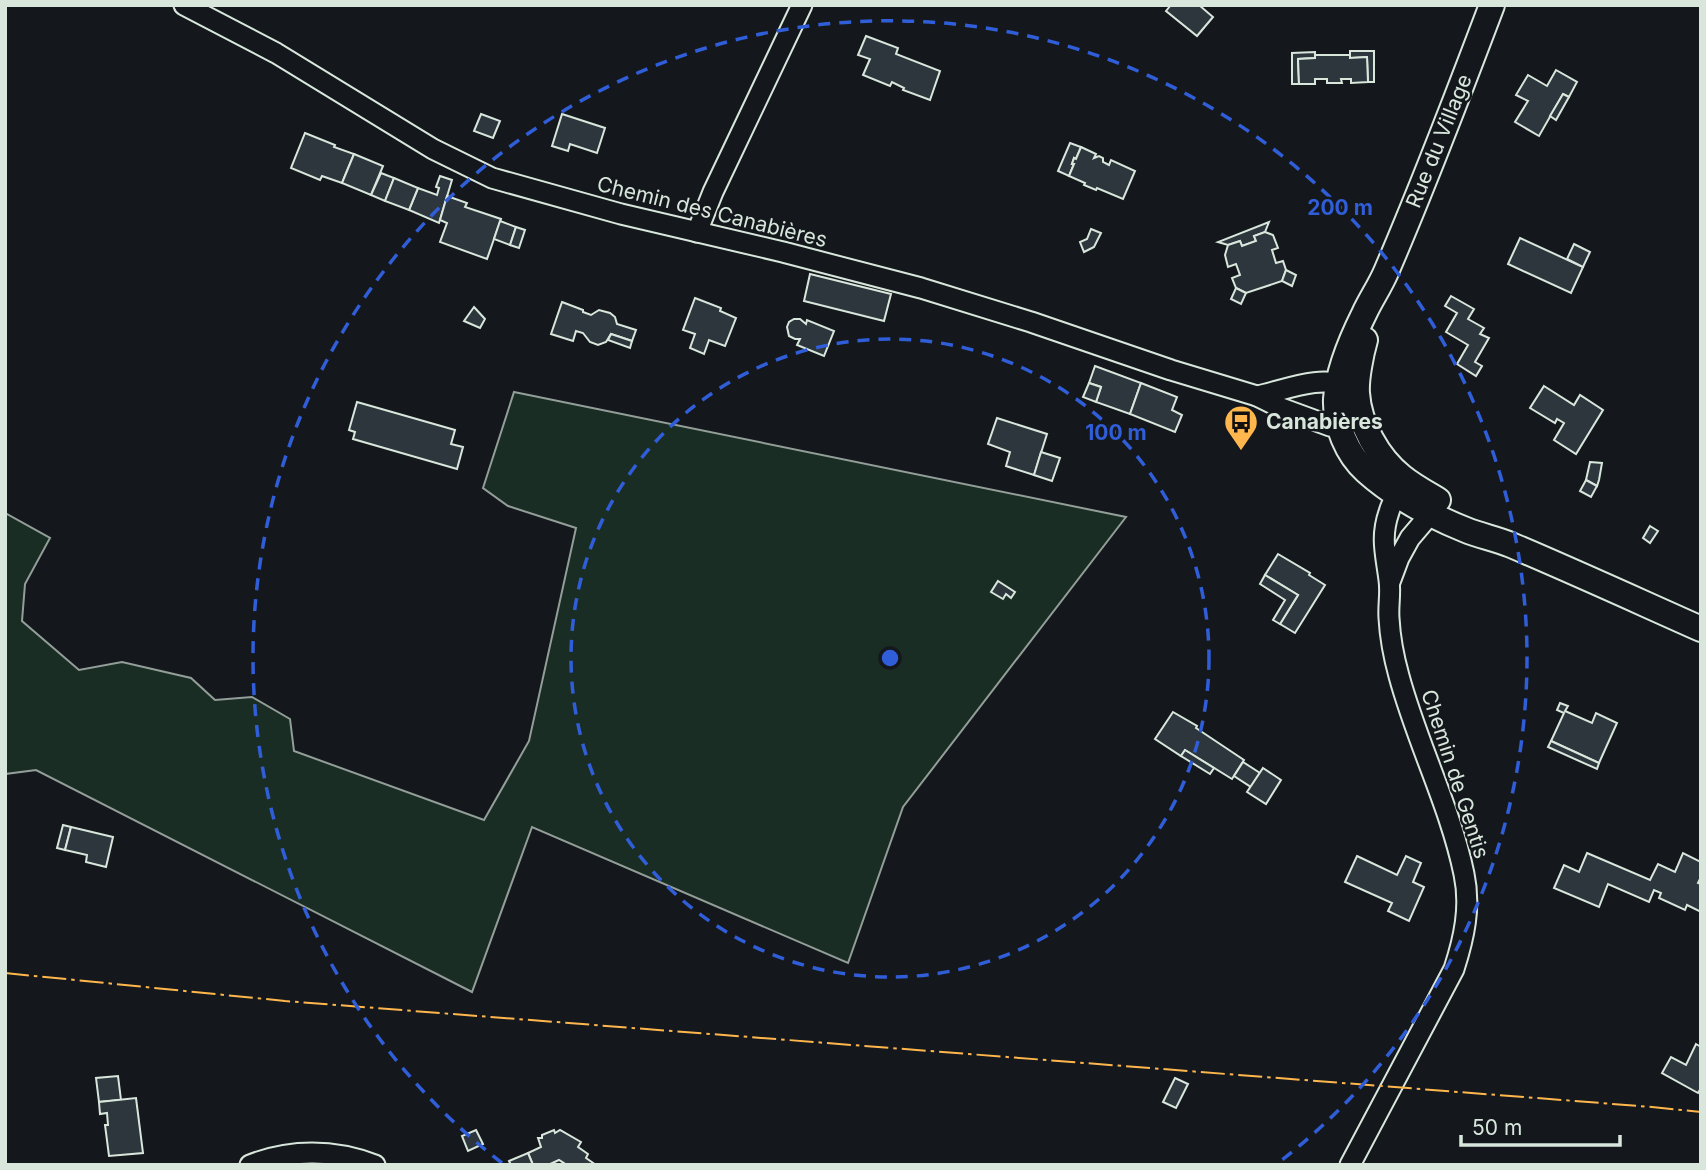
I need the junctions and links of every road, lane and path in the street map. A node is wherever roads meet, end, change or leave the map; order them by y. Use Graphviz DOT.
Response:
graph roads {
  1 [pos="184,5"];
  2 [pos="802,5"];
  3 [pos="1492,5"];
  4 [pos="697,232"];
  5 [pos="1257,396"];
  6 [pos="1348,402"];
  7 [pos="1416,499"];
  8 [pos="1390,582"];
  9 [pos="1701,629"];
  10 [pos="250,1165"];
  11 [pos="375,1165"];
  12 [pos="1350,1165"];
  1 -- 4 [label="street, Chemin des Canabières"];
  2 -- 4 [label="street"];
  3 -- 6 [label="street, Rue du Village"];
  4 -- 5 [label="street, Chemin des Canabières"];
  5 -- 6 [label="street"];
  5 -- 6 [label="street, Chemin des Canabières"];
  6 -- 7 [label="street"];
  7 -- 8 [label="street, Chemin de Gentis"];
  7 -- 8 [label="street, Chemin de Gentis"];
  7 -- 9 [label="street"];
  8 -- 12 [label="street, Chemin de Gentis"];
  10 -- 11 [label="street"];
}
